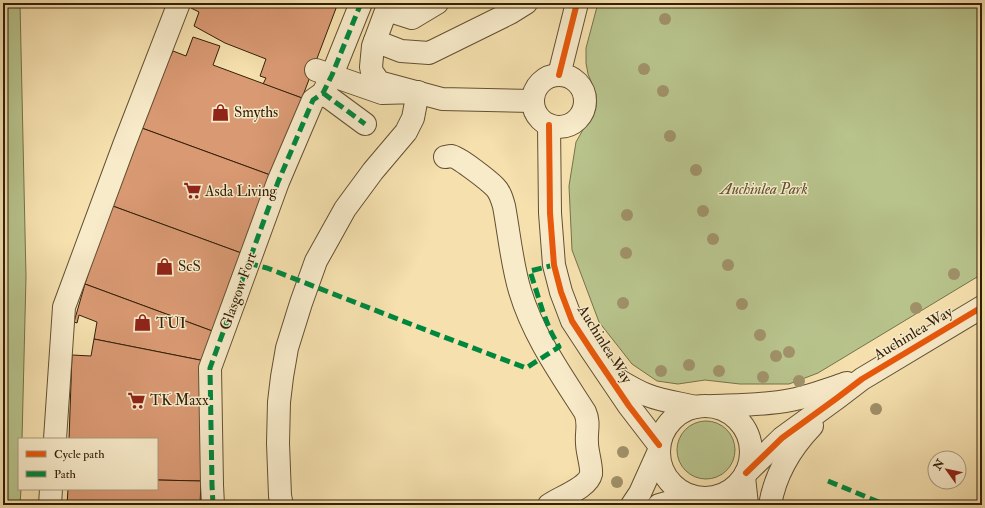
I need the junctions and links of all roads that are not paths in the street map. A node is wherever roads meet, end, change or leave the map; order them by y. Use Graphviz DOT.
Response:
graph roads {
  1 [pos="179,3"];
  2 [pos="360,3"];
  3 [pos="437,3"];
  4 [pos="526,3"];
  5 [pos="577,3"];
  6 [pos="388,6"];
  7 [pos="375,41"];
  8 [pos="559,75"];
  9 [pos="324,79"];
  10 [pos="418,92"];
  11 [pos="533,101"];
  12 [pos="365,124"];
  13 [pos="549,125"];
  14 [pos="445,157"];
  15 [pos="982,307"];
  16 [pos="608,374"];
  17 [pos="862,379"];
  18 [pos="837,398"];
  19 [pos="705,406"];
  20 [pos="54,438"];
  21 [pos="659,449"];
  22 [pos="745,475"];
  23 [pos="51,490"];
  24 [pos="699,500"];
  25 [pos="50,505"];
  26 [pos="214,505"];
  27 [pos="282,505"];
  28 [pos="549,505"];
  29 [pos="632,505"];
  30 [pos="659,505"];
  31 [pos="747,505"];
  32 [pos="770,505"];
  1 -- 20 [label="street"];
  2 -- 9 [label="street, Glasgow Fort"];
  3 -- 6 [label="street"];
  4 -- 7 [label="street"];
  5 -- 8 [label="street"];
  6 -- 7 [label="street"];
  7 -- 10 [label="street"];
  8 -- 11 [label="street"];
  8 -- 13 [label="street"];
  9 -- 10 [label="street"];
  9 -- 12 [label="street"];
  9 -- 26 [label="street, Glasgow Fort"];
  10 -- 11 [label="street"];
  10 -- 27 [label="street"];
  11 -- 13 [label="street"];
  13 -- 16 [label="street, Auchinlea Way"];
  14 -- 28 [label="street"];
  15 -- 17 [label="street, Auchinlea Way"];
  16 -- 19 [label="street, Auchinlea Way"];
  16 -- 21 [label="street, Auchinlea Way"];
  17 -- 18 [label="street, Auchinlea Way"];
  17 -- 19 [label="street, Auchinlea Way"];
  18 -- 22 [label="street, Auchinlea Way"];
  18 -- 32 [label="street"];
  19 -- 21 [label="street"];
  19 -- 22 [label="street"];
  21 -- 24 [label="street"];
  21 -- 29 [label="street"];
  22 -- 24 [label="street"];
  22 -- 31 [label="street"];
  23 -- 25 [label="street"];
  24 -- 30 [label="street"];
}
